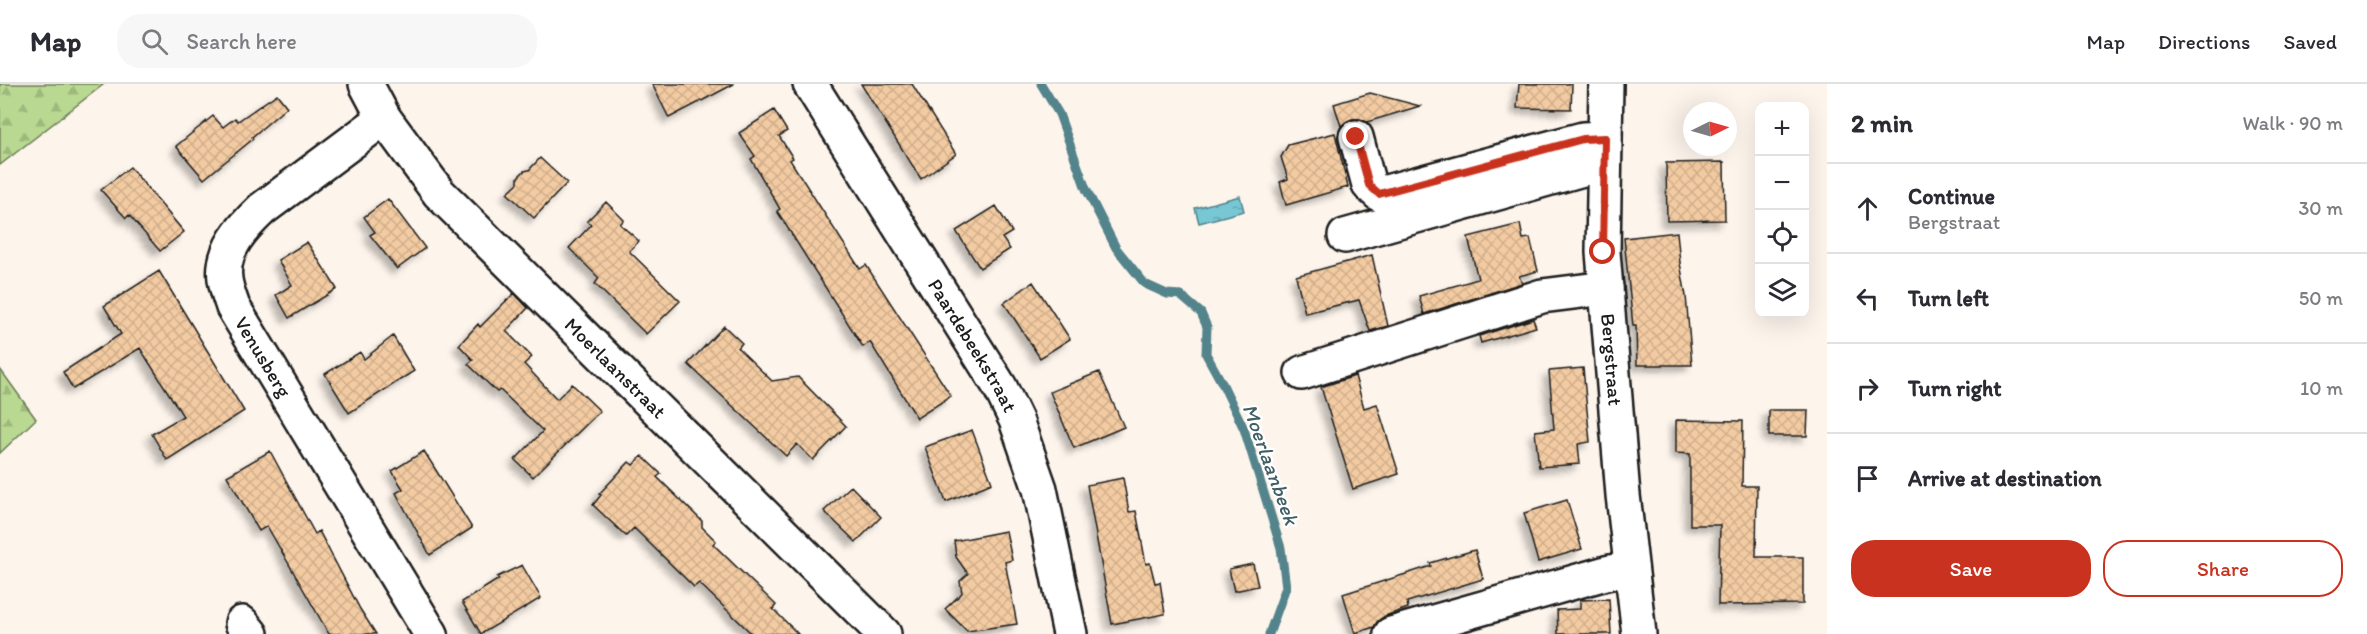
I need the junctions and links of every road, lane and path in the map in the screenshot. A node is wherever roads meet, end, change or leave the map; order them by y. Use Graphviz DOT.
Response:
graph roads {
  1 [pos="366,84"];
  2 [pos="810,84"];
  3 [pos="1606,84"];
  4 [pos="384,118"];
  5 [pos="1356,137"];
  6 [pos="1605,151"];
  7 [pos="1344,236"];
  8 [pos="1606,288"];
  9 [pos="1302,373"];
  10 [pos="1631,567"];
  11 [pos="431,634"];
  12 [pos="884,634"];
  13 [pos="1070,634"];
  14 [pos="1391,634"];
  15 [pos="1639,634"];
  1 -- 4 [label="street, Moerlaanstraat"];
  2 -- 13 [label="street, Paardebeekstraat"];
  3 -- 6 [label="street, Bergstraat"];
  4 -- 11 [label="street, Venusberg"];
  4 -- 12 [label="street, Moerlaanstraat"];
  5 -- 6 [label="street"];
  6 -- 7 [label="street"];
  6 -- 8 [label="street, Bergstraat"];
  8 -- 9 [label="street"];
  8 -- 10 [label="street, Bergstraat"];
  10 -- 14 [label="street"];
  10 -- 15 [label="street, Bergstraat"];
}
